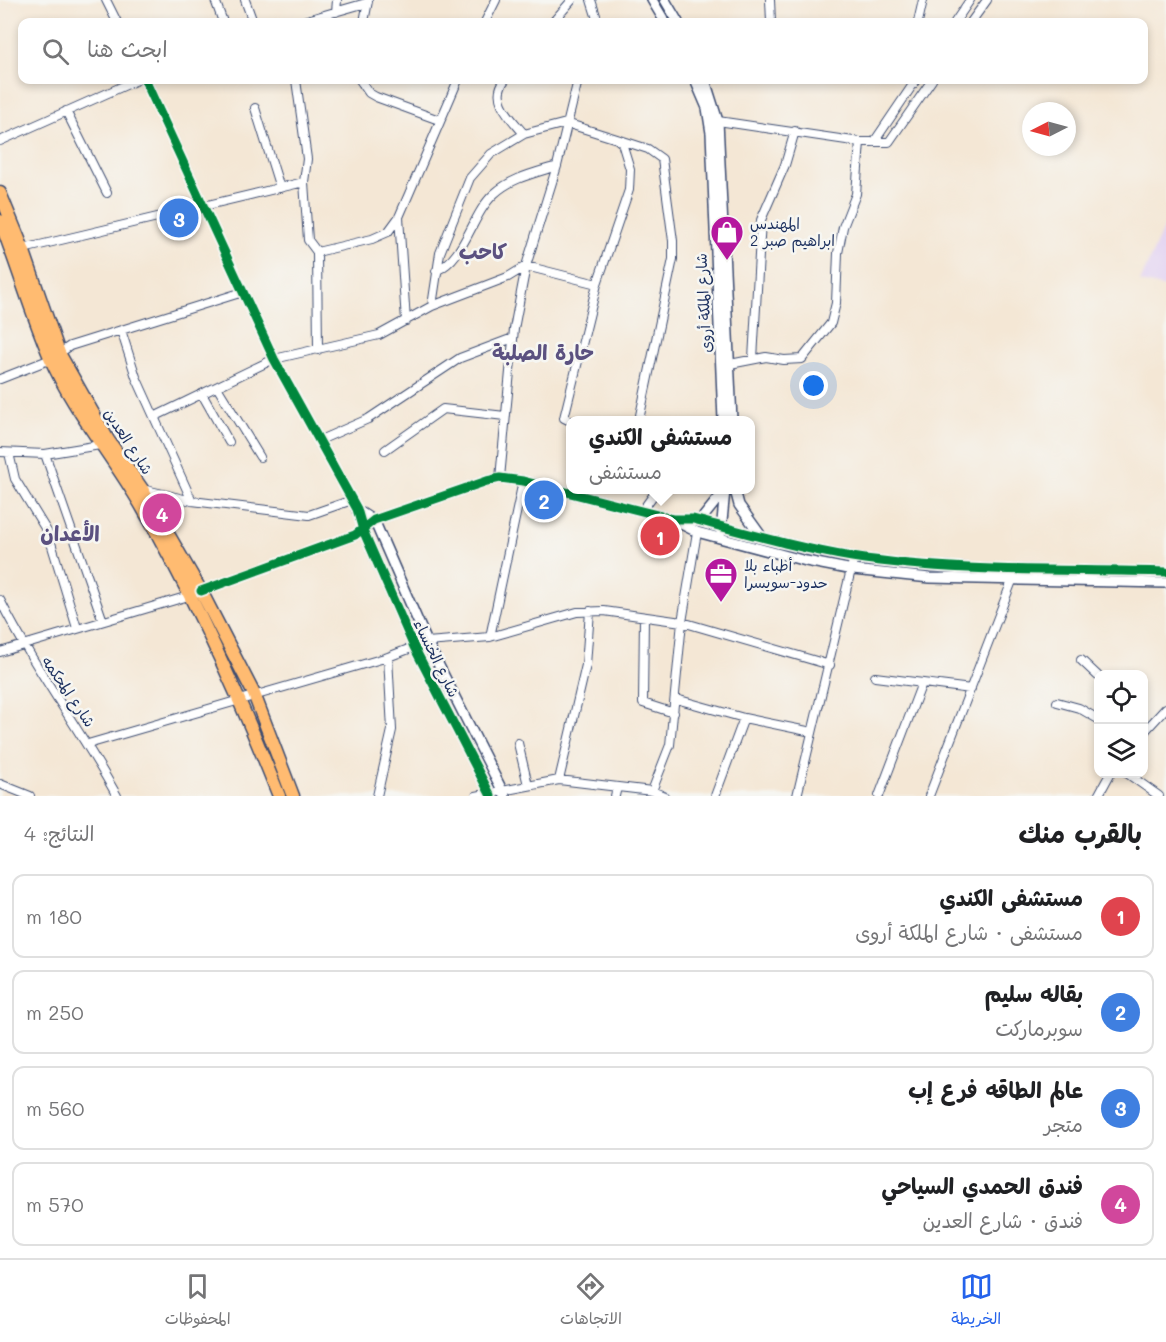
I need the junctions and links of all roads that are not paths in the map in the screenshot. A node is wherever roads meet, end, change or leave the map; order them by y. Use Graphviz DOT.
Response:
graph roads {
  1 [pos="106,0"];
  2 [pos="215,0"];
  3 [pos="245,0"];
  4 [pos="337,0"];
  5 [pos="496,0"];
  6 [pos="572,0"];
  7 [pos="591,0"];
  8 [pos="652,0"];
  9 [pos="665,0"];
  10 [pos="770,0"];
  11 [pos="923,0"];
  12 [pos="970,0"];
  13 [pos="987,0"];
  14 [pos="367,1"];
  15 [pos="336,12"];
  16 [pos="115,18"];
  17 [pos="222,18"];
  18 [pos="252,18"];
  19 [pos="327,18"];
  20 [pos="365,18"];
  21 [pos="486,18"];
  22 [pos="556,18"];
  23 [pos="597,18"];
  24 [pos="663,18"];
  25 [pos="676,18"];
  26 [pos="771,18"];
  27 [pos="919,18"];
  28 [pos="958,18"];
  29 [pos="974,18"];
  30 [pos="128,84"];
  31 [pos="147,84"];
  32 [pos="297,84"];
  33 [pos="363,84"];
  34 [pos="456,84"];
  35 [pos="502,84"];
  36 [pos="577,84"];
  37 [pos="697,84"];
  38 [pos="706,84"];
  39 [pos="913,84"];
  40 [pos="929,84"];
  41 [pos="255,108"];
  42 [pos="66,111"];
  43 [pos="439,120"];
  44 [pos="718,121"];
  45 [pos="566,123"];
  46 [pos="795,131"];
  47 [pos="524,134"];
  48 [pos="617,139"];
  49 [pos="0,141"];
  50 [pos="860,142"];
  51 [pos="874,142"];
  52 [pos="557,166"];
  53 [pos="304,182"];
  54 [pos="280,188"];
  55 [pos="0,193"];
  56 [pos="107,194"];
  57 [pos="203,207"];
  58 [pos="399,217"];
  59 [pos="0,221"];
  60 [pos="5,248"];
  61 [pos="23,249"];
  62 [pos="317,252"];
  63 [pos="526,266"];
  64 [pos="436,270"];
  65 [pos="597,284"];
  66 [pos="243,292"];
  67 [pos="432,306"];
  68 [pos="406,321"];
  69 [pos="121,330"];
  70 [pos="513,338"];
  71 [pos="318,350"];
  72 [pos="55,356"];
  73 [pos="274,359"];
  74 [pos="753,359"];
  75 [pos="730,364"];
  76 [pos="0,379"];
  77 [pos="217,387"];
  78 [pos="202,394"];
  79 [pos="505,416"];
  80 [pos="640,416"];
  81 [pos="723,416"];
  82 [pos="732,416"];
  83 [pos="154,417"];
  84 [pos="566,419"];
  85 [pos="321,440"];
  86 [pos="229,442"];
  87 [pos="104,443"];
  88 [pos="385,450"];
  89 [pos="0,452"];
  90 [pos="9,453"];
  91 [pos="45,454"];
  92 [pos="260,457"];
  93 [pos="500,478"];
  94 [pos="523,481"];
  95 [pos="142,489"];
  96 [pos="566,492"];
  97 [pos="575,494"];
  98 [pos="654,494"];
  99 [pos="721,494"];
  100 [pos="725,494"];
  101 [pos="736,494"];
  102 [pos="352,500"];
  103 [pos="192,501"];
  104 [pos="357,509"];
  105 [pos="642,511"];
  106 [pos="673,519"];
  107 [pos="375,520"];
  108 [pos="700,521"];
  109 [pos="363,530"];
  110 [pos="697,532"];
  111 [pos="721,532"];
  112 [pos="762,537"];
  113 [pos="854,557"];
  114 [pos="853,570"];
  115 [pos="1166,572"];
  116 [pos="1012,581"];
  117 [pos="1166,583"];
  118 [pos="196,593"];
  119 [pos="0,600"];
  120 [pos="590,611"];
  121 [pos="644,617"];
  122 [pos="103,621"];
  123 [pos="682,622"];
  124 [pos="77,628"];
  125 [pos="489,637"];
  126 [pos="427,642"];
  127 [pos="22,644"];
  128 [pos="414,647"];
  129 [pos="0,652"];
  130 [pos="388,657"];
  131 [pos="1081,660"];
  132 [pos="830,665"];
  133 [pos="1094,672"];
  134 [pos="875,677"];
  135 [pos="922,683"];
  136 [pos="971,689"];
  137 [pos="254,694"];
  138 [pos="240,699"];
  139 [pos="675,699"];
  140 [pos="1057,702"];
  141 [pos="1166,708"];
  142 [pos="674,712"];
  143 [pos="1094,714"];
  144 [pos="744,718"];
  145 [pos="1148,727"];
  146 [pos="812,732"];
  147 [pos="518,743"];
  148 [pos="88,744"];
  149 [pos="1108,778"];
  150 [pos="1134,778"];
  151 [pos="559,780"];
  152 [pos="0,784"];
  153 [pos="528,785"];
  154 [pos="617,787"];
  155 [pos="652,791"];
  156 [pos="504,793"];
  157 [pos="490,794"];
  158 [pos="30,796"];
  159 [pos="117,796"];
  160 [pos="279,796"];
  161 [pos="293,796"];
  162 [pos="377,796"];
  163 [pos="476,796"];
  164 [pos="615,796"];
  165 [pos="664,796"];
  166 [pos="715,796"];
  167 [pos="797,796"];
  168 [pos="879,796"];
  169 [pos="929,796"];
  170 [pos="1098,796"];
  171 [pos="1159,796"];
  1 -- 16 [label="street"];
  2 -- 17 [label="street"];
  3 -- 18 [label="street"];
  4 -- 15 [label="street"];
  5 -- 21 [label="street"];
  6 -- 22 [label="street"];
  7 -- 23 [label="street"];
  8 -- 24 [label="street"];
  9 -- 25 [label="street"];
  10 -- 26 [label="street"];
  11 -- 27 [label="street"];
  12 -- 28 [label="street"];
  13 -- 29 [label="street"];
  14 -- 15 [label="street"];
  14 -- 20 [label="street"];
  15 -- 19 [label="street"];
  30 -- 42 [label="street"];
  31 -- 57 [label="street"];
  32 -- 53 [label="street"];
  33 -- 43 [label="street"];
  34 -- 43 [label="street"];
  35 -- 47 [label="street"];
  36 -- 45 [label="street"];
  37 -- 81 [label="street, شارع الملكة أروى"];
  38 -- 44 [label="street, شارع الملكة أروى"];
  39 -- 51 [label="street"];
  40 -- 51 [label="street"];
  41 -- 54 [label="street"];
  42 -- 49 [label="street"];
  42 -- 56 [label="street"];
  43 -- 58 [label="street"];
  44 -- 46 [label="street"];
  44 -- 75 [label="street, شارع الملكة أروى"];
  45 -- 47 [label="street"];
  45 -- 48 [label="street"];
  45 -- 52 [label="street"];
  46 -- 50 [label="street"];
  46 -- 74 [label="street"];
  47 -- 64 [label="street"];
  48 -- 65 [label="street"];
  48 -- 80 [label="street"];
  50 -- 51 [label="street"];
  50 -- 74 [label="street"];
  52 -- 63 [label="street"];
  52 -- 64 [label="street"];
  53 -- 54 [label="street"];
  53 -- 62 [label="street"];
  54 -- 57 [label="street"];
  55 -- 61 [label="main road, شارع العدين"];
  57 -- 61 [label="street"];
  57 -- 66 [label="street"];
  58 -- 62 [label="street"];
  58 -- 68 [label="street"];
  59 -- 60 [label="main road, شارع العدين"];
  60 -- 72 [label="main road, شارع العدين"];
  61 -- 72 [label="main road, شارع العدين"];
  62 -- 71 [label="street"];
  63 -- 65 [label="street"];
  63 -- 67 [label="street"];
  63 -- 70 [label="street"];
  64 -- 67 [label="street"];
  65 -- 84 [label="street"];
  66 -- 69 [label="street"];
  66 -- 73 [label="street"];
  67 -- 68 [label="street"];
  68 -- 71 [label="street"];
  69 -- 72 [label="street"];
  69 -- 83 [label="street"];
  70 -- 79 [label="street"];
  70 -- 85 [label="street"];
  71 -- 73 [label="street"];
  72 -- 76 [label="street"];
  72 -- 87 [label="main road, شارع العدين"];
  73 -- 77 [label="street"];
  73 -- 85 [label="street"];
  74 -- 75 [label="street"];
  75 -- 82 [label="street, شارع الملكة أروى"];
  77 -- 78 [label="street"];
  77 -- 92 [label="street"];
  78 -- 83 [label="street"];
  78 -- 86 [label="street"];
  79 -- 88 [label="street"];
  79 -- 93 [label="street"];
  83 -- 103 [label="street"];
  85 -- 102 [label="street"];
  87 -- 91 [label="street"];
  87 -- 95 [label="main road, شارع العدين"];
  87 -- 118 [label="main road, شارع العدين"];
  89 -- 90 [label="street"];
  90 -- 91 [label="street"];
  90 -- 124 [label="street"];
  91 -- 122 [label="street"];
  93 -- 94 [label="street"];
  93 -- 107 [label="street"];
  94 -- 96 [label="street"];
  94 -- 125 [label="street"];
  95 -- 103 [label="street"];
  95 -- 118 [label="main road, شارع العدين"];
  97 -- 105 [label="street"];
  98 -- 105 [label="street"];
  99 -- 108 [label="street"];
  100 -- 111 [label="street"];
  101 -- 112 [label="street"];
  102 -- 103 [label="street"];
  102 -- 104 [label="street"];
  104 -- 107 [label="street"];
  104 -- 109 [label="street"];
  105 -- 106 [label="street"];
  106 -- 108 [label="street"];
  106 -- 110 [label="street"];
  107 -- 109 [label="street"];
  107 -- 126 [label="street, شارع الخنساء"];
  108 -- 111 [label="street"];
  109 -- 118 [label="street"];
  109 -- 128 [label="street, شارع الخنساء"];
  110 -- 111 [label="street"];
  110 -- 123 [label="street"];
  111 -- 112 [label="street"];
  111 -- 114 [label="street"];
  112 -- 113 [label="street"];
  113 -- 114 [label="street"];
  113 -- 115 [label="street"];
  114 -- 116 [label="street"];
  114 -- 132 [label="street"];
  116 -- 117 [label="street"];
  116 -- 136 [label="street"];
  118 -- 122 [label="street"];
  118 -- 137 [label="main road, شارع العدين"];
  118 -- 138 [label="main road, شارع العدين"];
  119 -- 127 [label="street, شارع المحكمه"];
  120 -- 121 [label="street"];
  120 -- 125 [label="street"];
  120 -- 151 [label="street"];
  121 -- 123 [label="street"];
  121 -- 142 [label="street"];
  122 -- 124 [label="street"];
  123 -- 132 [label="street"];
  123 -- 139 [label="street"];
  124 -- 127 [label="street"];
  125 -- 126 [label="street"];
  126 -- 128 [label="street"];
  126 -- 156 [label="street, شارع الخنساء"];
  127 -- 129 [label="street"];
  127 -- 148 [label="street, شارع المحكمه"];
  128 -- 130 [label="street"];
  128 -- 157 [label="street, شارع الخنساء"];
  130 -- 137 [label="street"];
  130 -- 162 [label="street"];
  131 -- 133 [label="street"];
  132 -- 146 [label="street"];
  134 -- 135 [label="street"];
  135 -- 136 [label="street"];
  135 -- 168 [label="street"];
  136 -- 169 [label="street"];
  137 -- 138 [label="street"];
  137 -- 161 [label="main road, شارع العدين"];
  138 -- 148 [label="street"];
  138 -- 160 [label="main road, شارع العدين"];
  139 -- 142 [label="street"];
  139 -- 144 [label="street"];
  140 -- 143 [label="street"];
  141 -- 145 [label="street"];
  142 -- 155 [label="street"];
  144 -- 146 [label="street"];
  144 -- 166 [label="street"];
  146 -- 167 [label="street"];
  147 -- 153 [label="street"];
  148 -- 159 [label="street, شارع المحكمه"];
  149 -- 170 [label="street"];
  150 -- 171 [label="street"];
  151 -- 153 [label="street"];
  151 -- 154 [label="street"];
  152 -- 158 [label="street"];
  153 -- 156 [label="street"];
  154 -- 155 [label="street"];
  154 -- 164 [label="street"];
  155 -- 165 [label="street"];
  156 -- 157 [label="street"];
  157 -- 163 [label="street"];
}
